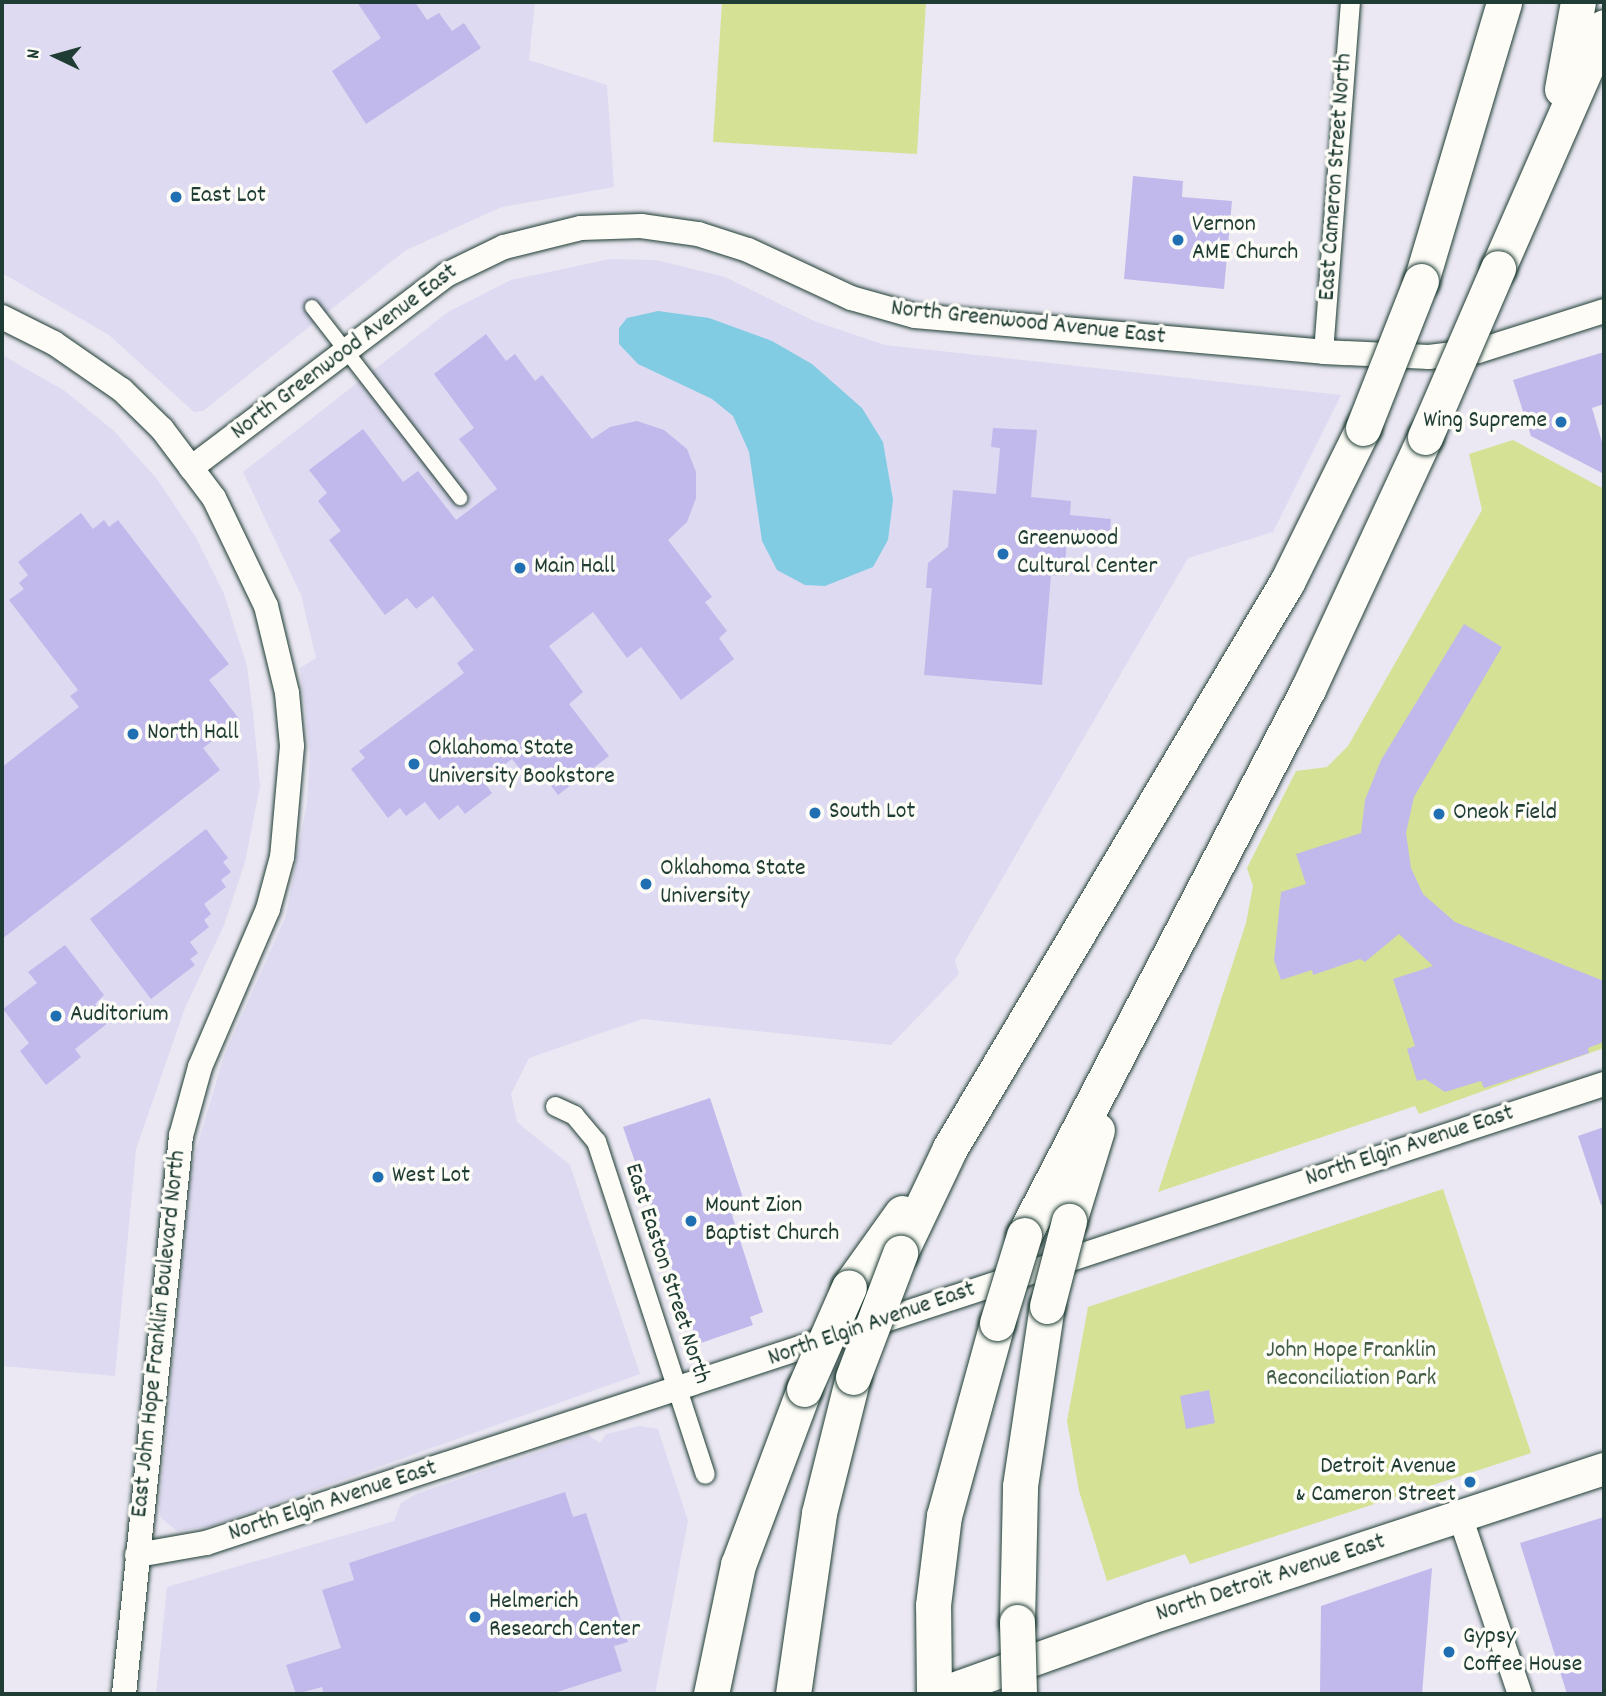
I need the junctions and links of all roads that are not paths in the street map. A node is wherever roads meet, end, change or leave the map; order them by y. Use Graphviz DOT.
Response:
graph roads {
  1 [pos="1350,2"];
  2 [pos="1504,2"];
  3 [pos="1578,2"];
  4 [pos="1604,27"];
  5 [pos="1550,151"];
  6 [pos="312,307"];
  7 [pos="1604,311"];
  8 [pos="2,317"];
  9 [pos="345,350"];
  10 [pos="1323,352"];
  11 [pos="191,468"];
  12 [pos="460,498"];
  13 [pos="1203,890"];
  14 [pos="1604,1084"];
  15 [pos="555,1106"];
  16 [pos="950,1148"];
  17 [pos="678,1389"];
  18 [pos="1604,1469"];
  19 [pos="705,1474"];
  20 [pos="1460,1516"];
  21 [pos="137,1555"];
  22 [pos="793,1686"];
  23 [pos="124,1694"];
  24 [pos="711,1694"];
  25 [pos="934,1694"];
  26 [pos="939,1694"];
  27 [pos="1019,1694"];
  28 [pos="1520,1694"];
  1 -- 10 [label="street, East Cameron Street North"];
  2 -- 16 [label="highway, bridge"];
  3 -- 5 [label="highway"];
  4 -- 5 [label="highway"];
  5 -- 13 [label="highway, bridge"];
  6 -- 9 [label="street"];
  7 -- 10 [label="street, North Greenwood Avenue East"];
  8 -- 11 [label="street"];
  9 -- 10 [label="street, North Greenwood Avenue East"];
  9 -- 11 [label="street, North Greenwood Avenue East"];
  9 -- 12 [label="street"];
  11 -- 21 [label="street, East John Hope Franklin Boulevard North"];
  13 -- 25 [label="highway, bridge"];
  13 -- 27 [label="highway, bridge"];
  14 -- 17 [label="street, North Elgin Avenue East"];
  15 -- 17 [label="street, East Easton Street North"];
  16 -- 22 [label="highway, bridge"];
  16 -- 24 [label="highway, bridge"];
  17 -- 19 [label="street, East Easton Street North"];
  17 -- 21 [label="street, North Elgin Avenue East"];
  18 -- 20 [label="main road, North Detroit Avenue East"];
  20 -- 26 [label="main road, North Detroit Avenue East"];
  20 -- 28 [label="street"];
  21 -- 23 [label="street, East John Hope Franklin Boulevard North"];
}
